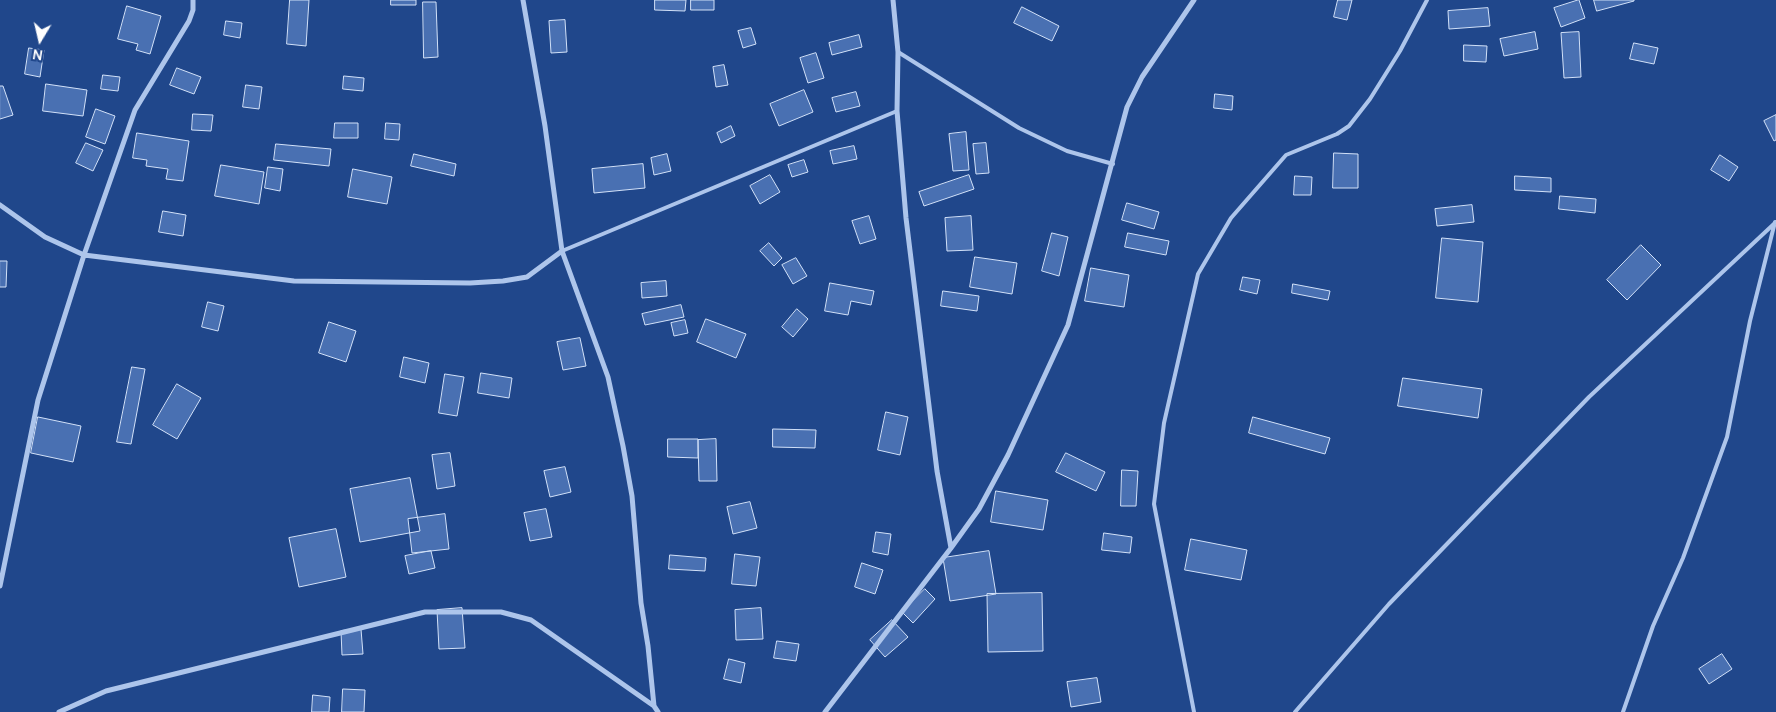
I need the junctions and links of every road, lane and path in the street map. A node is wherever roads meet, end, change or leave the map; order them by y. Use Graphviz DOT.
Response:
graph roads {
  1 [pos="193,0"];
  2 [pos="523,0"];
  3 [pos="893,0"];
  4 [pos="1194,0"];
  5 [pos="1427,0"];
  6 [pos="898,52"];
  7 [pos="897,111"];
  8 [pos="1113,164"];
  9 [pos="0,205"];
  10 [pos="1776,222"];
  11 [pos="562,251"];
  12 [pos="84,255"];
  13 [pos="951,548"];
  14 [pos="0,586"];
  15 [pos="654,706"];
  16 [pos="59,712"];
  17 [pos="658,712"];
  18 [pos="825,712"];
  19 [pos="1194,712"];
  20 [pos="1295,712"];
  21 [pos="1623,712"];
  1 -- 12 [label="street"];
  2 -- 11 [label="street"];
  3 -- 6 [label="street"];
  4 -- 8 [label="street"];
  5 -- 19 [label="lane"];
  6 -- 7 [label="street"];
  6 -- 8 [label="lane"];
  7 -- 11 [label="lane"];
  7 -- 13 [label="street"];
  8 -- 13 [label="street"];
  9 -- 12 [label="street"];
  10 -- 20 [label="lane"];
  10 -- 21 [label="lane"];
  11 -- 12 [label="street"];
  11 -- 15 [label="street"];
  12 -- 14 [label="street"];
  13 -- 18 [label="street"];
  15 -- 16 [label="street"];
  15 -- 17 [label="street"];
}
